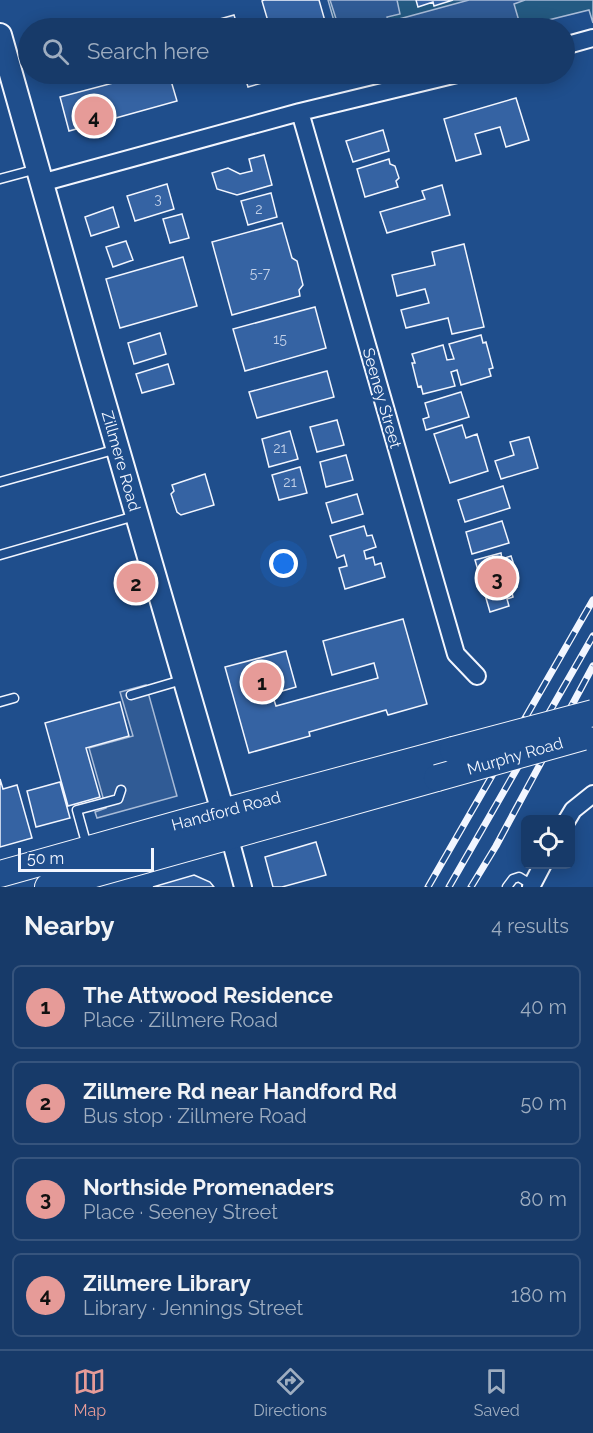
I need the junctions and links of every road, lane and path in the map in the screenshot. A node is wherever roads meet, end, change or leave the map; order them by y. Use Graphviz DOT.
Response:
graph roads {
  1 [pos="0,35"];
  2 [pos="593,39"];
  3 [pos="575,43"];
  4 [pos="416,84"];
  5 [pos="300,112"];
  6 [pos="39,176"];
  7 [pos="0,179"];
  8 [pos="117,448"];
  9 [pos="0,482"];
  10 [pos="136,515"];
  11 [pos="0,555"];
  12 [pos="477,676"];
  13 [pos="184,679"];
  14 [pos="131,694"];
  15 [pos="14,698"];
  16 [pos="0,702"];
  17 [pos="593,713"];
  18 [pos="588,736"];
  19 [pos="453,750"];
  20 [pos="437,778"];
  21 [pos="121,790"];
  22 [pos="593,794"];
  23 [pos="570,815"];
  24 [pos="226,823"];
  25 [pos="88,849"];
  26 [pos="540,869"];
  27 [pos="0,874"];
  28 [pos="532,886"];
  29 [pos="48,887"];
  30 [pos="243,887"];
  31 [pos="507,887"];
  1 -- 6 [label="main road, Zillmere Road"];
  2 -- 3 [label="street"];
  4 -- 5 [label="street"];
  5 -- 6 [label="street"];
  5 -- 12 [label="street, Seeney Street"];
  6 -- 7 [label="lane"];
  6 -- 8 [label="main road, Zillmere Road"];
  8 -- 9 [label="lane"];
  8 -- 10 [label="main road, Zillmere Road"];
  10 -- 11 [label="lane"];
  10 -- 13 [label="main road, Zillmere Road"];
  13 -- 14 [label="lane"];
  13 -- 24 [label="main road, Zillmere Road"];
  15 -- 16 [label="lane"];
  17 -- 19 [label="main road, Murphy Road, bridge"];
  18 -- 20 [label="main road, Murphy Road, bridge"];
  19 -- 24 [label="main road, Handford Road"];
  20 -- 24 [label="main road, Handford Road"];
  21 -- 25 [label="lane"];
  22 -- 23 [label="street"];
  24 -- 25 [label="main road, Handford Road"];
  24 -- 29 [label="main road, Handford Road"];
  24 -- 30 [label="street, Zillmere Road"];
  25 -- 27 [label="main road, Handford Road"];
  26 -- 28 [label="street"];
  28 -- 31 [label="lane"];
}
